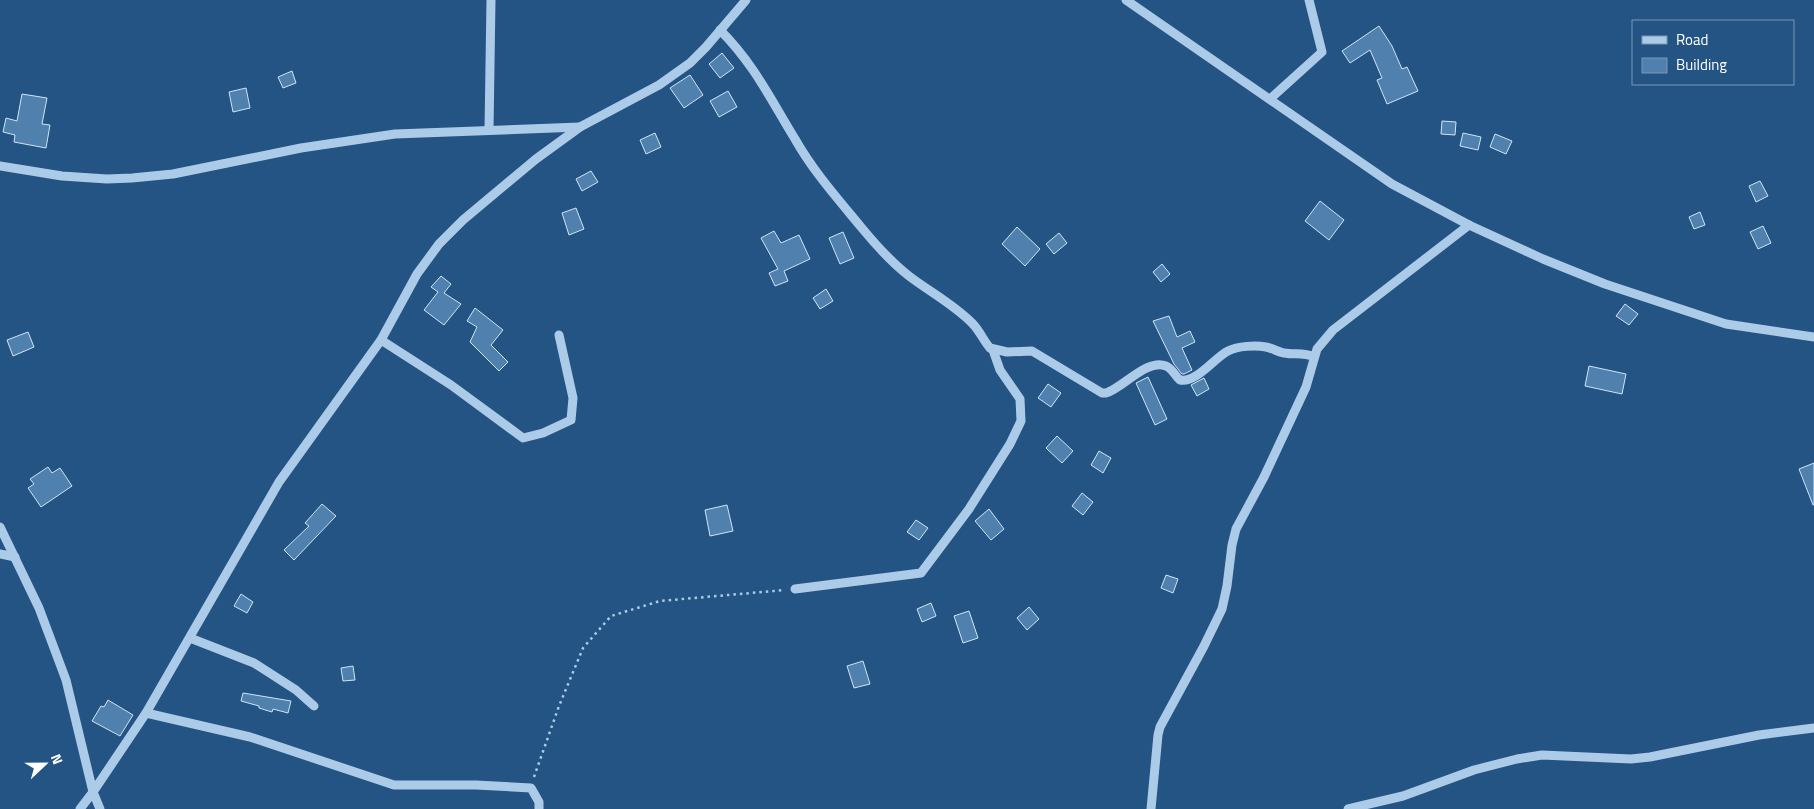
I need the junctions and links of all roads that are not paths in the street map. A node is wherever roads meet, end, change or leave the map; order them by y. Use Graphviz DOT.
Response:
graph roads {
  1 [pos="492,0"];
  2 [pos="746,0"];
  3 [pos="1126,0"];
  4 [pos="1309,0"];
  5 [pos="720,30"];
  6 [pos="1270,99"];
  7 [pos="580,127"];
  8 [pos="489,130"];
  9 [pos="0,166"];
  10 [pos="1469,225"];
  11 [pos="560,335"];
  12 [pos="1814,336"];
  13 [pos="381,340"];
  14 [pos="993,350"];
  15 [pos="1314,357"];
  16 [pos="0,526"];
  17 [pos="0,554"];
  18 [pos="15,557"];
  19 [pos="795,589"];
  20 [pos="190,638"];
  21 [pos="314,706"];
  22 [pos="146,713"];
  23 [pos="1814,728"];
  24 [pos="93,792"];
  25 [pos="80,809"];
  26 [pos="100,809"];
  27 [pos="539,809"];
  28 [pos="1151,809"];
  29 [pos="1348,809"];
  1 -- 8 [label="street"];
  2 -- 5 [label="street"];
  3 -- 6 [label="street"];
  4 -- 6 [label="street"];
  5 -- 7 [label="street"];
  5 -- 14 [label="street"];
  6 -- 10 [label="street"];
  7 -- 8 [label="street"];
  7 -- 13 [label="street"];
  8 -- 9 [label="street"];
  10 -- 12 [label="street"];
  10 -- 15 [label="street"];
  11 -- 13 [label="street"];
  13 -- 20 [label="street"];
  14 -- 15 [label="street"];
  14 -- 19 [label="street"];
  15 -- 28 [label="street"];
  16 -- 18 [label="street"];
  17 -- 18 [label="street"];
  18 -- 24 [label="street"];
  20 -- 21 [label="street"];
  20 -- 22 [label="street"];
  22 -- 24 [label="street"];
  22 -- 27 [label="street"];
  23 -- 29 [label="street"];
  24 -- 25 [label="street"];
  24 -- 26 [label="street"];
}
